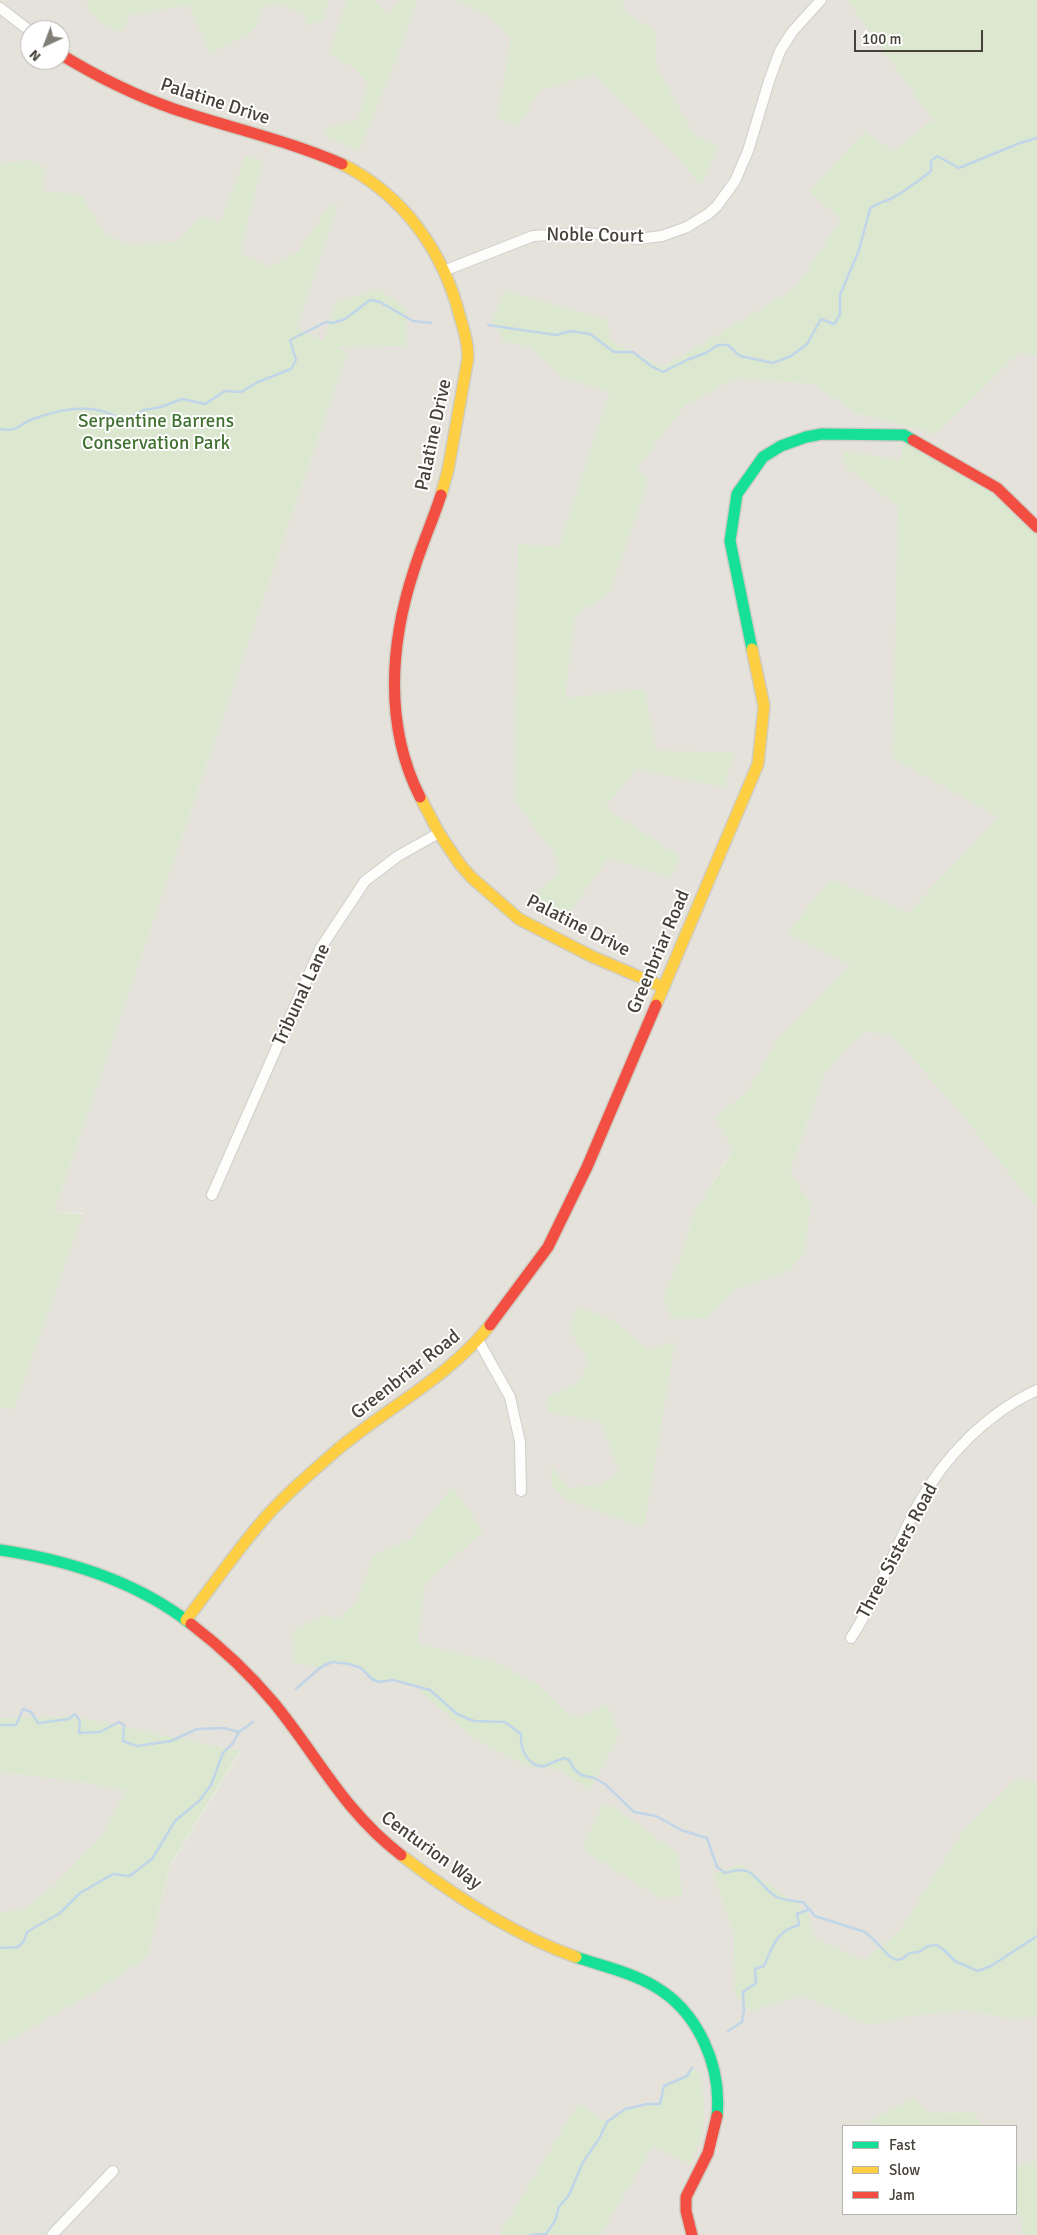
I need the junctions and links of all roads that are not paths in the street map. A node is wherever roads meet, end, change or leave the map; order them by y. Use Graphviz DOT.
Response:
graph roads {
  1 [pos="821,0"];
  2 [pos="0,8"];
  3 [pos="20,23"];
  4 [pos="70,60"];
  5 [pos="446,270"];
  6 [pos="1037,527"];
  7 [pos="439,833"];
  8 [pos="663,987"];
  9 [pos="212,1195"];
  10 [pos="478,1340"];
  11 [pos="1037,1390"];
  12 [pos="521,1491"];
  13 [pos="0,1550"];
  14 [pos="186,1620"];
  15 [pos="851,1638"];
  16 [pos="113,2171"];
  17 [pos="52,2235"];
  18 [pos="692,2235"];
  1 -- 5 [label="street, Noble Court"];
  2 -- 3 [label="street"];
  4 -- 5 [label="street, Palatine Drive"];
  5 -- 7 [label="street, Palatine Drive"];
  6 -- 8 [label="street, Greenbriar Road"];
  7 -- 8 [label="street, Palatine Drive"];
  7 -- 9 [label="street, Tribunal Lane"];
  8 -- 10 [label="street, Greenbriar Road"];
  10 -- 12 [label="street"];
  10 -- 14 [label="street, Greenbriar Road"];
  11 -- 15 [label="street, Three Sisters Road"];
  13 -- 14 [label="street, Centurion Way"];
  14 -- 18 [label="street, Centurion Way"];
  16 -- 17 [label="street"];
}
